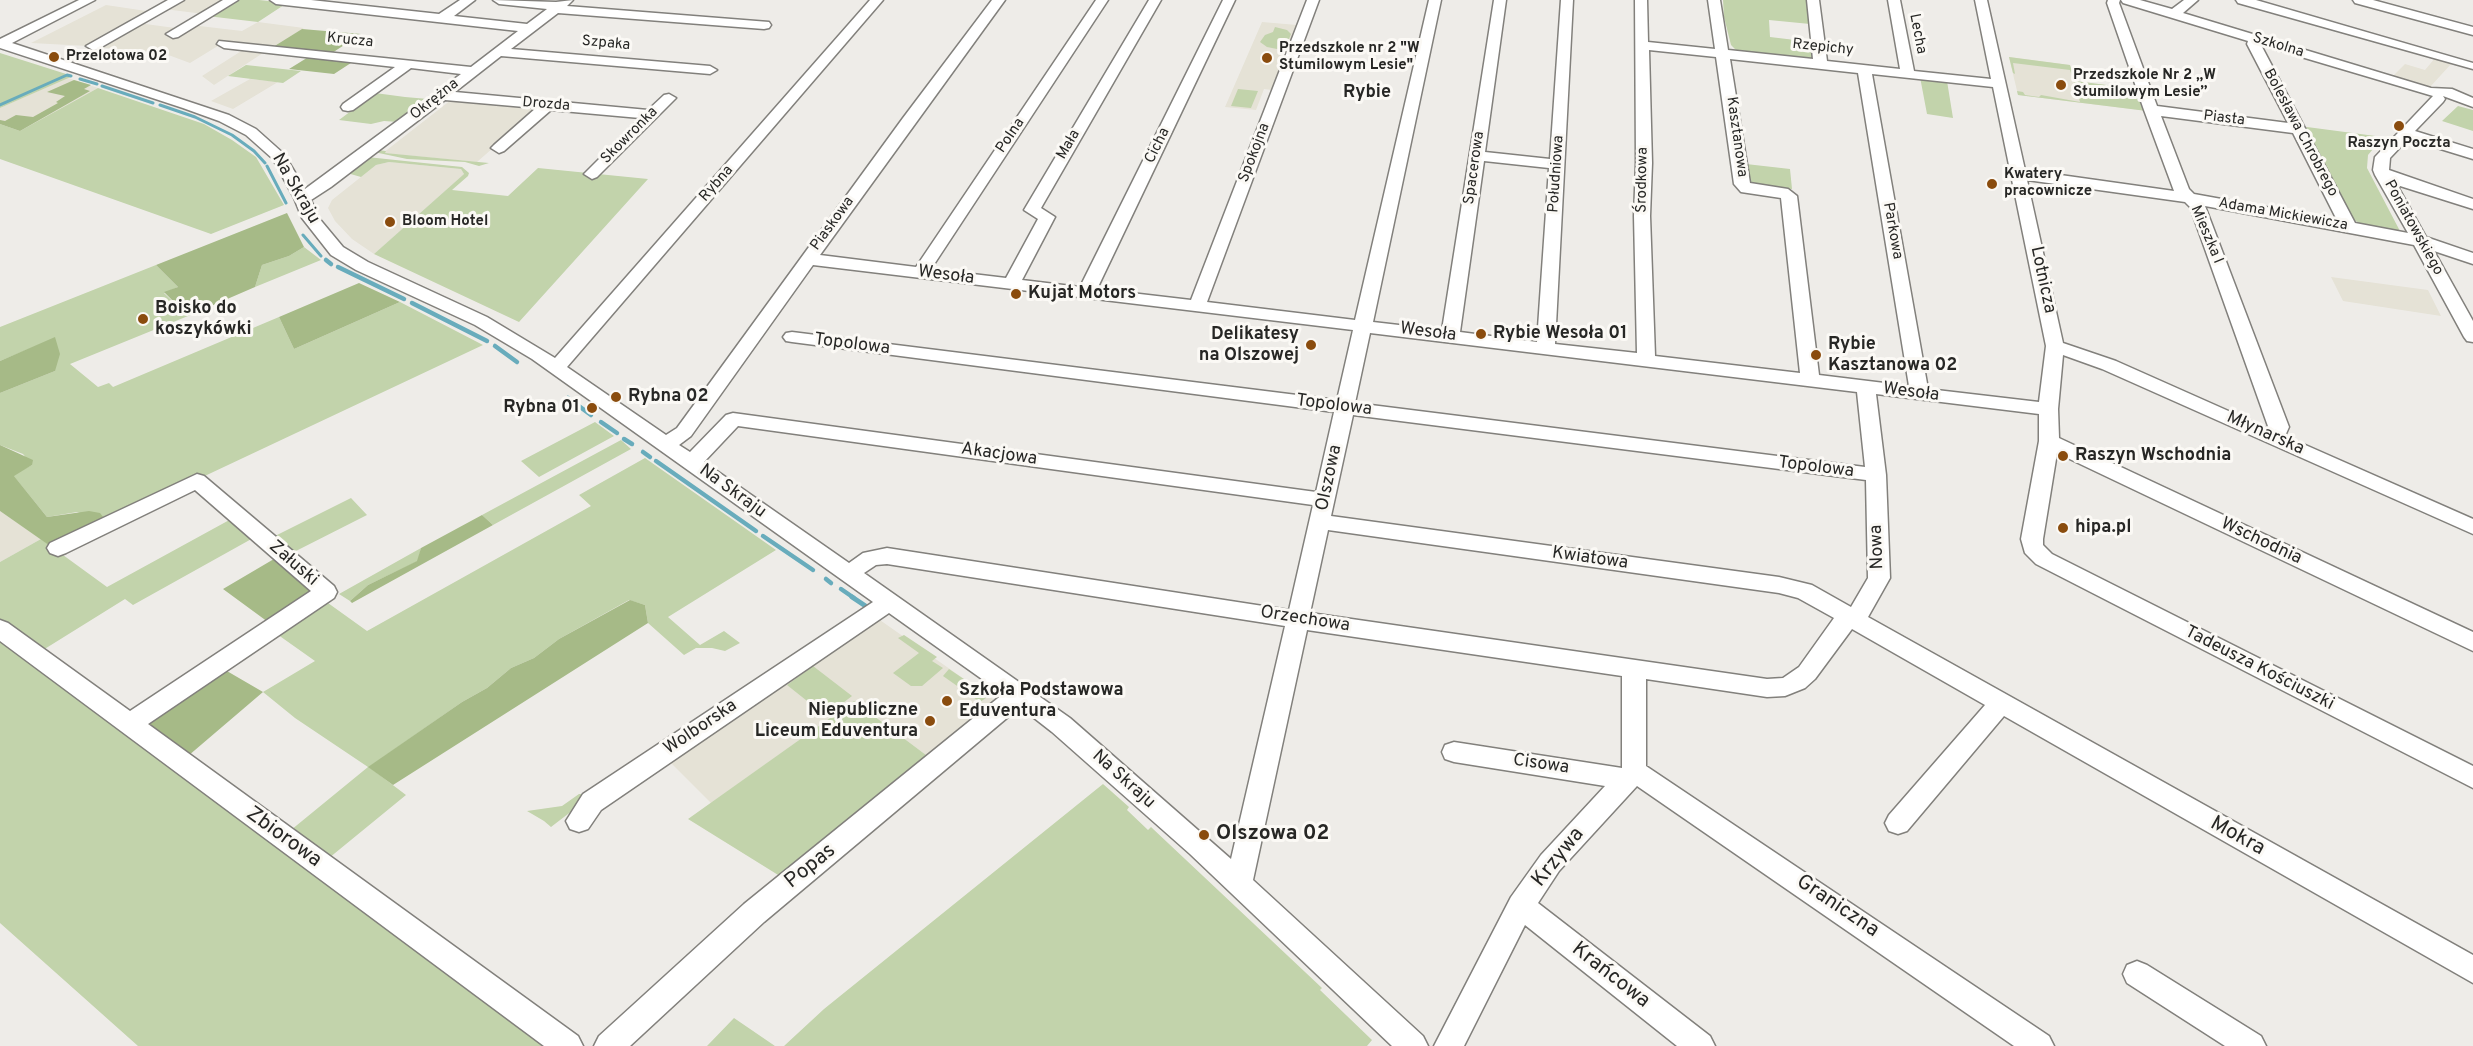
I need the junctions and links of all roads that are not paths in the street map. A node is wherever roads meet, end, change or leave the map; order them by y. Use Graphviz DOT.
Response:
graph roads {
  1 [pos="89,0"];
  2 [pos="178,0"];
  3 [pos="232,0"];
  4 [pos="276,0"];
  5 [pos="469,0"];
  6 [pos="499,0"];
  7 [pos="877,0"];
  8 [pos="999,0"];
  9 [pos="1102,0"];
  10 [pos="1155,0"];
  11 [pos="1229,0"];
  12 [pos="1313,0"];
  13 [pos="1436,0"];
  14 [pos="1500,0"];
  15 [pos="1567,0"];
  16 [pos="1641,0"];
  17 [pos="1714,0"];
  18 [pos="1813,0"];
  19 [pos="1894,0"];
  20 [pos="1981,0"];
  21 [pos="2114,0"];
  22 [pos="2127,0"];
  23 [pos="2192,0"];
  24 [pos="2242,0"];
  25 [pos="2359,0"];
  26 [pos="560,5"];
  27 [pos="2174,14"];
  28 [pos="442,18"];
  29 [pos="764,25"];
  30 [pos="530,28"];
  31 [pos="2473,31"];
  32 [pos="173,34"];
  33 [pos="2256,39"];
  34 [pos="0,44"];
  35 [pos="224,44"];
  36 [pos="1642,45"];
  37 [pos="93,46"];
  38 [pos="498,52"];
  39 [pos="1723,52"];
  40 [pos="408,64"];
  41 [pos="1820,64"];
  42 [pos="1864,69"];
  43 [pos="710,70"];
  44 [pos="472,71"];
  45 [pos="1908,74"];
  46 [pos="2000,84"];
  47 [pos="2454,85"];
  48 [pos="440,95"];
  49 [pos="669,98"];
  50 [pos="2473,105"];
  51 [pos="548,106"];
  52 [pos="348,107"];
  53 [pos="2151,110"];
  54 [pos="652,116"];
  55 [pos="2297,129"];
  56 [pos="2405,133"];
  57 [pos="499,148"];
  58 [pos="2473,154"];
  59 [pos="1478,156"];
  60 [pos="1558,164"];
  61 [pos="592,174"];
  62 [pos="2019,174"];
  63 [pos="2383,175"];
  64 [pos="302,198"];
  65 [pos="2190,198"];
  66 [pos="2473,204"];
  67 [pos="2349,227"];
  68 [pos="2421,241"];
  69 [pos="808,259"];
  70 [pos="2473,259"];
  71 [pos="920,273"];
  72 [pos="1011,284"];
  73 [pos="1086,293"];
  74 [pos="1197,306"];
  75 [pos="1362,325"];
  76 [pos="1450,336"];
  77 [pos="792,337"];
  78 [pos="2473,337"];
  79 [pos="2055,346"];
  80 [pos="1546,348"];
  81 [pos="1646,360"];
  82 [pos="556,368"];
  83 [pos="1810,380"];
  84 [pos="1866,387"];
  85 [pos="1920,394"];
  86 [pos="1344,407"];
  87 [pos="2048,409"];
  88 [pos="2272,437"];
  89 [pos="2049,441"];
  90 [pos="666,445"];
  91 [pos="691,462"];
  92 [pos="1876,475"];
  93 [pos="1323,511"];
  94 [pos="2473,527"];
  95 [pos="58,548"];
  96 [pos="2044,559"];
  97 [pos="848,574"];
  98 [pos="890,601"];
  99 [pos="1852,618"];
  100 [pos="1298,620"];
  101 [pos="0,629"];
  102 [pos="2473,642"];
  103 [pos="1634,667"];
  104 [pos="1767,688"];
  105 [pos="1020,694"];
  106 [pos="2001,703"];
  107 [pos="128,725"];
  108 [pos="1454,752"];
  109 [pos="1631,775"];
  110 [pos="2473,778"];
  111 [pos="579,821"];
  112 [pos="1898,823"];
  113 [pos="1239,885"];
  114 [pos="1521,906"];
  115 [pos="2473,970"];
  116 [pos="2138,974"];
  117 [pos="568,1046"];
  118 [pos="609,1046"];
  119 [pos="1413,1046"];
  120 [pos="1449,1046"];
  121 [pos="1700,1046"];
  122 [pos="2039,1046"];
  123 [pos="2251,1046"];
  1 -- 34 [label="street"];
  2 -- 37 [label="street"];
  3 -- 32 [label="street"];
  4 -- 28 [label="street"];
  5 -- 28 [label="street"];
  6 -- 26 [label="street"];
  7 -- 82 [label="street, Rybna"];
  8 -- 69 [label="street, Piaskowa"];
  9 -- 71 [label="street, Polna"];
  10 -- 72 [label="street, Mała"];
  11 -- 73 [label="street, Cicha"];
  12 -- 74 [label="street, Spokojna"];
  13 -- 75 [label="street, Olszowa"];
  14 -- 59 [label="street, Spacerowa"];
  15 -- 60 [label="street, Południowa"];
  16 -- 36 [label="street, Środkowa"];
  17 -- 39 [label="street, Kasztanowa"];
  18 -- 41 [label="street"];
  19 -- 45 [label="street, Lecha"];
  20 -- 46 [label="street, Lotnicza"];
  21 -- 53 [label="street, Mieszka I"];
  22 -- 27 [label="street, Szkolna"];
  23 -- 27 [label="street"];
  24 -- 47 [label="street"];
  25 -- 31 [label="street"];
  26 -- 29 [label="street"];
  26 -- 30 [label="street, Okrężna"];
  27 -- 33 [label="street, Szkolna"];
  28 -- 30 [label="street"];
  30 -- 38 [label="street, Okrężna"];
  33 -- 47 [label="street, Szkolna"];
  33 -- 55 [label="street, Bolesława Chrobrego"];
  34 -- 64 [label="street, Na Skraju"];
  35 -- 40 [label="street, Krucza"];
  36 -- 39 [label="street, Rzepichy"];
  36 -- 81 [label="street, Środkowa"];
  38 -- 43 [label="street, Szpaka"];
  38 -- 44 [label="street, Okrężna"];
  39 -- 41 [label="street, Rzepichy"];
  39 -- 83 [label="street, Kasztanowa"];
  40 -- 44 [label="street, Krucza"];
  40 -- 52 [label="street"];
  41 -- 42 [label="street, Rzepichy"];
  42 -- 45 [label="street, Rzepichy"];
  42 -- 85 [label="street, Parkowa"];
  44 -- 48 [label="street, Okrężna"];
  45 -- 46 [label="street, Rzepichy"];
  46 -- 62 [label="street, Lotnicza"];
  47 -- 50 [label="street, Szkolna"];
  47 -- 56 [label="street, Poniatowskiego"];
  48 -- 51 [label="street, Drozda"];
  48 -- 64 [label="street, Okrężna"];
  49 -- 54 [label="street, Skowronka"];
  51 -- 54 [label="street, Drozda"];
  51 -- 57 [label="street"];
  53 -- 55 [label="street, Piasta"];
  53 -- 65 [label="street, Mieszka I"];
  54 -- 61 [label="street, Skowronka"];
  55 -- 67 [label="street, Bolesława Chrobrego"];
  56 -- 58 [label="street"];
  56 -- 63 [label="street, Poniatowskiego"];
  59 -- 60 [label="street"];
  59 -- 76 [label="street, Spacerowa"];
  60 -- 80 [label="street, Południowa"];
  62 -- 65 [label="street, Adama Mickiewicza"];
  62 -- 79 [label="street, Lotnicza"];
  63 -- 66 [label="street"];
  63 -- 68 [label="street, Poniatowskiego"];
  64 -- 82 [label="street, Na Skraju"];
  65 -- 67 [label="street, Adama Mickiewicza"];
  65 -- 88 [label="street, Mieszka I"];
  67 -- 68 [label="street, Adama Mickiewicza"];
  68 -- 70 [label="street, Adama Mickiewicza"];
  68 -- 78 [label="street, Poniatowskiego"];
  69 -- 71 [label="street, Wesoła"];
  69 -- 90 [label="street, Piaskowa"];
  71 -- 72 [label="street, Wesoła"];
  72 -- 73 [label="street, Wesoła"];
  73 -- 74 [label="street, Wesoła"];
  74 -- 75 [label="street, Wesoła"];
  75 -- 76 [label="street, Wesoła"];
  75 -- 86 [label="street, Olszowa"];
  76 -- 80 [label="street, Wesoła"];
  77 -- 86 [label="street, Topolowa"];
  79 -- 87 [label="street, Lotnicza"];
  79 -- 88 [label="street, Młynarska"];
  80 -- 81 [label="street, Wesoła"];
  81 -- 83 [label="street, Wesoła"];
  82 -- 90 [label="street, Na Skraju"];
  83 -- 84 [label="street, Wesoła"];
  84 -- 85 [label="street, Wesoła"];
  84 -- 92 [label="street, Nowa"];
  85 -- 87 [label="street, Wesoła"];
  86 -- 92 [label="street, Topolowa"];
  86 -- 93 [label="street, Olszowa"];
  87 -- 89 [label="street, Lotnicza"];
  88 -- 94 [label="street, Młynarska"];
  89 -- 96 [label="street, Lotnicza"];
  89 -- 102 [label="street, Wschodnia"];
  90 -- 91 [label="street, Na Skraju"];
  91 -- 93 [label="street, Akacjowa"];
  91 -- 97 [label="street, Na Skraju"];
  92 -- 99 [label="street, Nowa"];
  93 -- 99 [label="street, Kwiatowa"];
  93 -- 100 [label="street, Olszowa"];
  95 -- 107 [label="street, Załuski"];
  96 -- 110 [label="street, Tadeusza Kościuszki"];
  97 -- 98 [label="street, Na Skraju"];
  97 -- 100 [label="street, Orzechowa"];
  98 -- 105 [label="street, Na Skraju"];
  98 -- 111 [label="street, Wolborska"];
  99 -- 104 [label="street, Nowa"];
  99 -- 106 [label="street, Mokra"];
  100 -- 103 [label="street, Orzechowa"];
  100 -- 113 [label="street, Olszowa"];
  101 -- 107 [label="street, Zbiorowa"];
  103 -- 104 [label="street, Orzechowa"];
  103 -- 109 [label="street"];
  105 -- 113 [label="street, Na Skraju"];
  105 -- 118 [label="street, Popas"];
  106 -- 112 [label="street"];
  106 -- 115 [label="street, Mokra"];
  107 -- 117 [label="street, Zbiorowa"];
  108 -- 109 [label="street, Cisowa"];
  109 -- 114 [label="street, Krzywa"];
  109 -- 122 [label="street, Graniczna"];
  113 -- 119 [label="street, Na Skraju"];
  114 -- 120 [label="street, Krzywa"];
  114 -- 121 [label="street, Krańcowa"];
  116 -- 123 [label="street"];
}
